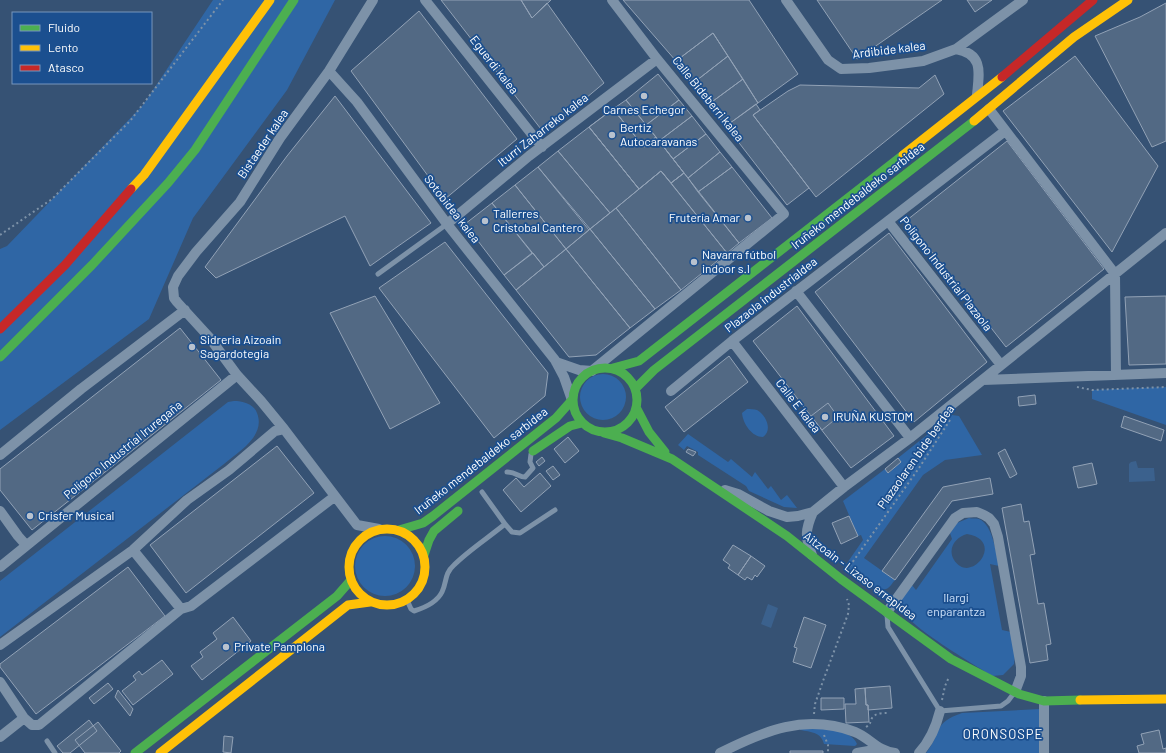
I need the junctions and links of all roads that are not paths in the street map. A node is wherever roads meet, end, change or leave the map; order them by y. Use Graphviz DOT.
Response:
graph roads {
  1 [pos="270,0"];
  2 [pos="294,0"];
  3 [pos="373,0"];
  4 [pos="425,0"];
  5 [pos="612,0"];
  6 [pos="786,0"];
  7 [pos="1023,0"];
  8 [pos="1092,0"];
  9 [pos="1128,0"];
  10 [pos="956,50"];
  11 [pos="657,59"];
  12 [pos="329,71"];
  13 [pos="977,96"];
  14 [pos="988,109"];
  15 [pos="1005,131"];
  16 [pos="542,147"];
  17 [pos="168,184"];
  18 [pos="888,221"];
  19 [pos="447,224"];
  20 [pos="1166,232"];
  21 [pos="125,243"];
  22 [pos="378,274"];
  23 [pos="1115,274"];
  24 [pos="796,291"];
  25 [pos="185,310"];
  26 [pos="0,329"];
  27 [pos="732,341"];
  28 [pos="6,360"];
  29 [pos="556,362"];
  30 [pos="1001,365"];
  31 [pos="613,368"];
  32 [pos="593,370"];
  33 [pos="1166,374"];
  34 [pos="237,375"];
  35 [pos="1116,375"];
  36 [pos="983,380"];
  37 [pos="636,388"];
  38 [pos="671,392"];
  39 [pos="572,400"];
  40 [pos="637,409"];
  41 [pos="582,423"];
  42 [pos="284,428"];
  43 [pos="604,433"];
  44 [pos="910,438"];
  45 [pos="531,452"];
  46 [pos="0,455"];
  47 [pos="668,456"];
  48 [pos="504,474"];
  49 [pos="844,487"];
  50 [pos="717,488"];
  51 [pos="482,493"];
  52 [pos="334,497"];
  53 [pos="464,507"];
  54 [pos="555,510"];
  55 [pos="0,511"];
  56 [pos="813,512"];
  57 [pos="798,516"];
  58 [pos="808,522"];
  59 [pos="505,524"];
  60 [pos="379,529"];
  61 [pos="399,530"];
  62 [pos="785,535"];
  63 [pos="26,545"];
  64 [pos="133,550"];
  65 [pos="424,555"];
  66 [pos="813,557"];
  67 [pos="0,567"];
  68 [pos="350,580"];
  69 [pos="407,600"];
  70 [pos="370,602"];
  71 [pos="181,609"];
  72 [pos="887,612"];
  73 [pos="0,645"];
  74 [pos="0,682"];
  75 [pos="1015,692"];
  76 [pos="1166,699"];
  77 [pos="1044,701"];
  78 [pos="940,711"];
  79 [pos="24,718"];
  80 [pos="0,737"];
  81 [pos="47,741"];
  82 [pos="881,751"];
  83 [pos="55,753"];
  84 [pos="135,753"];
  85 [pos="160,753"];
  86 [pos="720,753"];
  87 [pos="857,753"];
  88 [pos="895,753"];
  89 [pos="919,753"];
  90 [pos="1044,753"];
  1 -- 26 [label="main road"];
  2 -- 17 [label="main road"];
  3 -- 12 [label="street, Bistaeder kalea"];
  4 -- 16 [label="street, Eguerdi kalea"];
  5 -- 11 [label="street, Calle Bideberri kalea"];
  6 -- 10 [label="street, Ardibide kalea"];
  7 -- 10 [label="street, Ardibide kalea"];
  8 -- 13 [label="main road, Iruñeko mendebaldeko sarbidea"];
  9 -- 14 [label="main road, Iruñeko mendebaldeko sarbidea"];
  10 -- 13 [label="street"];
  11 -- 16 [label="street, Iturri Zaharreko kalea"];
  11 -- 32 [label="street, Calle Bideberri kalea"];
  12 -- 19 [label="street, Sotobidea kalea"];
  12 -- 25 [label="street, Bistaeder kalea"];
  13 -- 31 [label="main road, Iruñeko mendebaldeko sarbidea"];
  14 -- 15 [label="street"];
  14 -- 37 [label="main road, Iruñeko mendebaldeko sarbidea"];
  15 -- 18 [label="street, Polígono Industrial Plazaola"];
  15 -- 23 [label="street"];
  16 -- 19 [label="street, Iturri Zaharreko kalea"];
  17 -- 21 [label="main road"];
  17 -- 28 [label="main road"];
  18 -- 24 [label="street, Plazaola industrialdea"];
  18 -- 30 [label="street, Polígono Industrial Plazaola"];
  19 -- 22 [label="lane"];
  19 -- 29 [label="street, Sotobidea kalea"];
  20 -- 23 [label="street"];
  23 -- 30 [label="street"];
  23 -- 35 [label="street"];
  24 -- 27 [label="street, Plazaola industrialdea"];
  24 -- 44 [label="street"];
  25 -- 34 [label="street"];
  25 -- 46 [label="street"];
  27 -- 38 [label="street, Plazaola industrialdea"];
  27 -- 49 [label="street, Calle E kalea"];
  29 -- 32 [label="street"];
  29 -- 39 [label="street, Sotobidea kalea"];
  30 -- 36 [label="street"];
  31 -- 32 [label="main road"];
  31 -- 37 [label="main road"];
  32 -- 39 [label="main road"];
  33 -- 35 [label="street"];
  34 -- 42 [label="street"];
  34 -- 63 [label="street, Polígono Industrial Iruregaña"];
  35 -- 36 [label="street"];
  36 -- 44 [label="street"];
  37 -- 40 [label="main road"];
  39 -- 41 [label="main road"];
  39 -- 61 [label="main road, Iruñeko mendebaldeko sarbidea"];
  40 -- 43 [label="main road"];
  40 -- 47 [label="main road"];
  41 -- 43 [label="main road"];
  41 -- 45 [label="main road, Iruñeko mendebaldeko sarbidea"];
  42 -- 52 [label="street"];
  42 -- 64 [label="street"];
  43 -- 47 [label="main road"];
  44 -- 49 [label="street"];
  45 -- 48 [label="main road, Iruñeko mendebaldeko sarbidea"];
  45 -- 48 [label="lane"];
  47 -- 50 [label="main road, Aitzoain - Lizaso errepidea"];
  49 -- 56 [label="street"];
  50 -- 57 [label="street"];
  50 -- 62 [label="main road, Aitzoain - Lizaso errepidea"];
  51 -- 59 [label="lane"];
  52 -- 60 [label="street"];
  52 -- 71 [label="street"];
  53 -- 65 [label="main road"];
  54 -- 59 [label="lane"];
  55 -- 63 [label="street"];
  56 -- 57 [label="street"];
  56 -- 58 [label="street"];
  57 -- 62 [label="street"];
  58 -- 62 [label="street"];
  58 -- 66 [label="street"];
  59 -- 69 [label="lane"];
  60 -- 61 [label="main road"];
  60 -- 68 [label="main road"];
  61 -- 65 [label="main road"];
  62 -- 66 [label="main road, Aitzoain - Lizaso errepidea"];
  63 -- 67 [label="street, Polígono Industrial Iruregaña"];
  64 -- 71 [label="street"];
  64 -- 73 [label="street"];
  65 -- 69 [label="main road"];
  66 -- 72 [label="main road, Aitzoain - Lizaso errepidea"];
  68 -- 70 [label="main road"];
  68 -- 84 [label="main road"];
  69 -- 70 [label="main road"];
  70 -- 85 [label="main road"];
  71 -- 79 [label="street"];
  72 -- 75 [label="main road, Aitzoain - Lizaso errepidea"];
  72 -- 75 [label="street"];
  72 -- 78 [label="lane"];
  74 -- 79 [label="street"];
  75 -- 77 [label="main road, Aitzoain - Lizaso errepidea"];
  75 -- 78 [label="lane"];
  76 -- 77 [label="main road, Aitzoain - Lizaso errepidea"];
  77 -- 90 [label="street"];
  78 -- 89 [label="street"];
  79 -- 80 [label="street"];
  81 -- 83 [label="lane"];
  82 -- 86 [label="street"];
  82 -- 87 [label="street"];
  82 -- 88 [label="street"];
}
